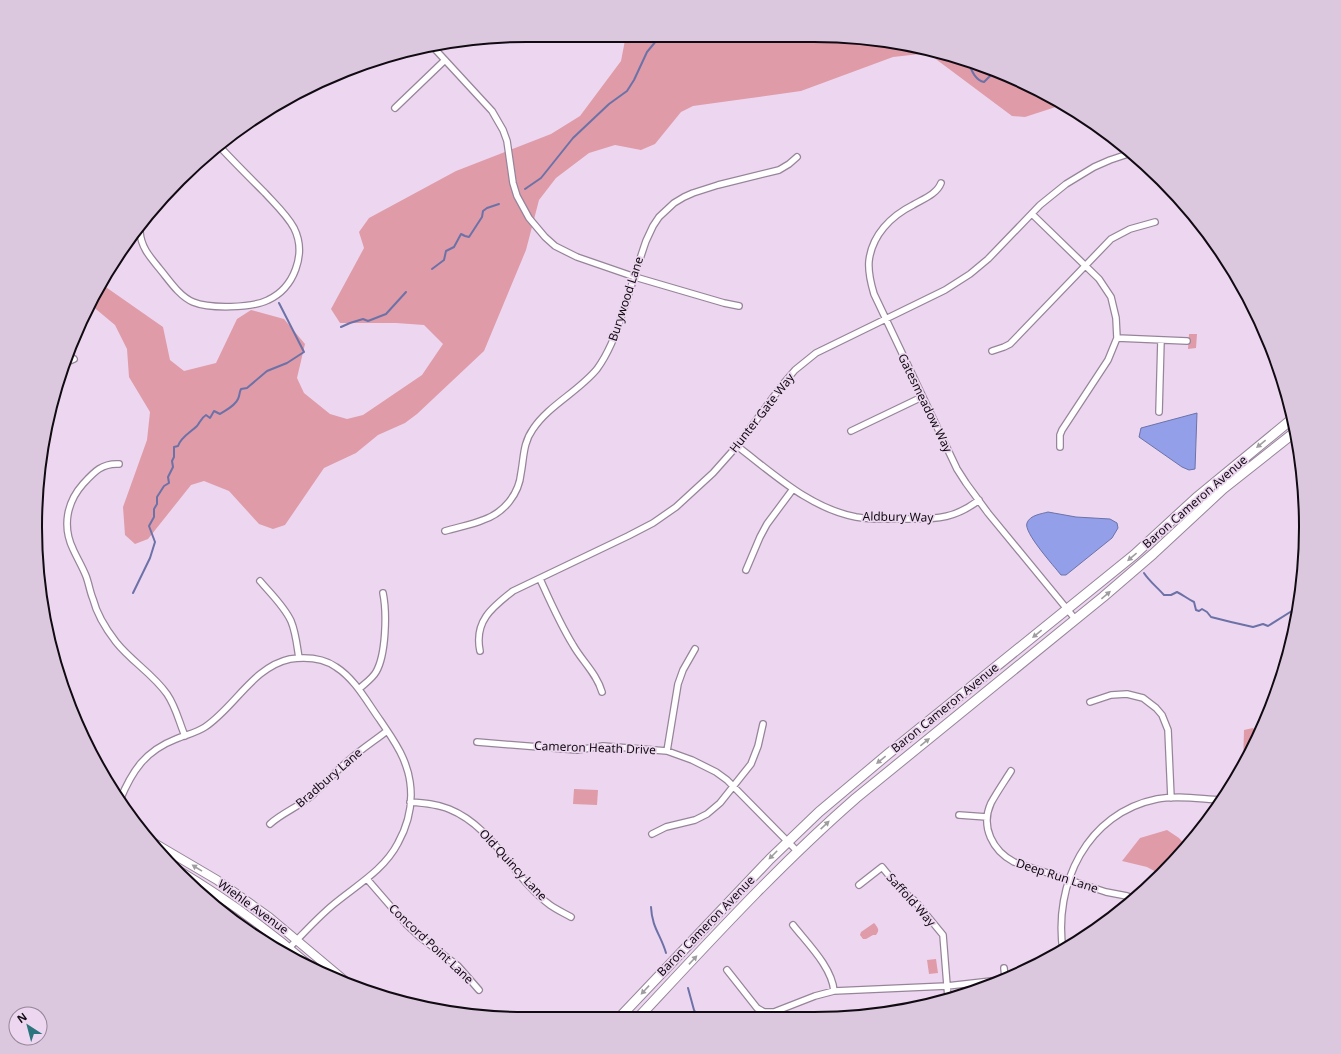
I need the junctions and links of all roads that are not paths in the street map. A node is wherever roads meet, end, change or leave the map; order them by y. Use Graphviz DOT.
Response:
graph roads {
  1 [pos="436,50"];
  2 [pos="445,60"];
  3 [pos="395,108"];
  4 [pos="222,150"];
  5 [pos="1125,155"];
  6 [pos="797,157"];
  7 [pos="941,183"];
  8 [pos="1032,214"];
  9 [pos="1154,222"];
  10 [pos="140,235"];
  11 [pos="1085,265"];
  12 [pos="635,277"];
  13 [pos="739,306"];
  14 [pos="885,319"];
  15 [pos="1117,338"];
  16 [pos="1161,340"];
  17 [pos="1187,341"];
  18 [pos="992,351"];
  19 [pos="922,397"];
  20 [pos="1159,412"];
  21 [pos="1288,423"];
  22 [pos="851,431"];
  23 [pos="1291,436"];
  24 [pos="737,446"];
  25 [pos="1060,447"];
  26 [pos="119,464"];
  27 [pos="793,489"];
  28 [pos="979,500"];
  29 [pos="445,531"];
  30 [pos="746,570"];
  31 [pos="540,579"];
  32 [pos="260,581"];
  33 [pos="383,593"];
  34 [pos="1067,610"];
  35 [pos="1076,620"];
  36 [pos="695,649"];
  37 [pos="480,651"];
  38 [pos="299,658"];
  39 [pos="358,689"];
  40 [pos="602,692"];
  41 [pos="1090,702"];
  42 [pos="763,724"];
  43 [pos="387,732"];
  44 [pos="185,736"];
  45 [pos="476,742"];
  46 [pos="667,750"];
  47 [pos="1011,771"];
  48 [pos="734,786"];
  49 [pos="123,794"];
  50 [pos="1171,798"];
  51 [pos="1214,800"];
  52 [pos="410,802"];
  53 [pos="959,815"];
  54 [pos="987,817"];
  55 [pos="270,824"];
  56 [pos="652,834"];
  57 [pos="787,842"];
  58 [pos="163,848"];
  59 [pos="797,851"];
  60 [pos="367,879"];
  61 [pos="195,880"];
  62 [pos="1069,880"];
  63 [pos="859,885"];
  64 [pos="1128,897"];
  65 [pos="571,916"];
  66 [pos="793,925"];
  67 [pos="298,940"];
  68 [pos="1062,943"];
  69 [pos="289,948"];
  70 [pos="294,952"];
  71 [pos="1004,968"];
  72 [pos="727,970"];
  73 [pos="336,973"];
  74 [pos="1004,973"];
  75 [pos="980,982"];
  76 [pos="947,986"];
  77 [pos="479,990"];
  78 [pos="834,991"];
  79 [pos="948,993"];
  80 [pos="625,1012"];
  81 [pos="644,1012"];
  1 -- 2 [label="street"];
  2 -- 3 [label="street"];
  2 -- 12 [label="street"];
  4 -- 10 [label="street"];
  5 -- 8 [label="street, Hunter Gate Way"];
  6 -- 12 [label="street, Burywood Lane"];
  7 -- 14 [label="street, Gatesmeadow Way"];
  8 -- 11 [label="street"];
  8 -- 14 [label="street, Hunter Gate Way"];
  9 -- 11 [label="street"];
  11 -- 15 [label="street"];
  11 -- 18 [label="street"];
  12 -- 13 [label="street"];
  12 -- 29 [label="street, Burywood Lane"];
  14 -- 19 [label="street, Gatesmeadow Way"];
  14 -- 24 [label="street, Hunter Gate Way"];
  15 -- 16 [label="street"];
  15 -- 25 [label="street"];
  16 -- 17 [label="street"];
  16 -- 20 [label="street"];
  19 -- 22 [label="street"];
  19 -- 28 [label="street, Gatesmeadow Way"];
  21 -- 34 [label="main road, Baron Cameron Avenue, one-way"];
  35 -- 23 [label="main road, Baron Cameron Avenue, one-way"];
  24 -- 27 [label="street, Aldbury Way"];
  24 -- 31 [label="street, Hunter Gate Way"];
  26 -- 44 [label="street"];
  27 -- 28 [label="street, Aldbury Way"];
  27 -- 30 [label="street"];
  28 -- 34 [label="street, Gatesmeadow Way"];
  31 -- 37 [label="street, Hunter Gate Way"];
  31 -- 40 [label="street"];
  32 -- 38 [label="street"];
  33 -- 39 [label="street"];
  34 -- 35 [label="street, Gatesmeadow Way"];
  34 -- 57 [label="main road, Baron Cameron Avenue, one-way"];
  59 -- 35 [label="main road, Baron Cameron Avenue, one-way"];
  36 -- 46 [label="street"];
  38 -- 39 [label="street"];
  38 -- 44 [label="street"];
  39 -- 43 [label="street"];
  41 -- 50 [label="street"];
  42 -- 48 [label="street"];
  43 -- 52 [label="street"];
  43 -- 55 [label="street, Bradbury Lane"];
  44 -- 49 [label="street"];
  45 -- 46 [label="street, Cameron Heath Drive"];
  46 -- 48 [label="street, Cameron Heath Drive"];
  47 -- 54 [label="street, Deep Run Lane"];
  48 -- 56 [label="street"];
  48 -- 57 [label="street, Cameron Heath Drive"];
  50 -- 51 [label="street"];
  50 -- 62 [label="street"];
  52 -- 60 [label="street"];
  52 -- 65 [label="street, Old Quincy Lane"];
  53 -- 54 [label="street"];
  54 -- 62 [label="street, Deep Run Lane"];
  57 -- 59 [label="street, Cameron Heath Drive"];
  57 -- 80 [label="main road, Baron Cameron Avenue, one-way"];
  67 -- 58 [label="main road, Wiehle Avenue, one-way"];
  81 -- 59 [label="main road, Baron Cameron Avenue, one-way"];
  60 -- 67 [label="street"];
  60 -- 77 [label="street, Concord Point Lane"];
  61 -- 69 [label="main road, Wiehle Avenue"];
  62 -- 64 [label="street, Deep Run Lane"];
  62 -- 68 [label="street"];
  63 -- 76 [label="street, Saffold Way"];
  66 -- 78 [label="street"];
  67 -- 69 [label="street"];
  67 -- 73 [label="main road, Wiehle Avenue"];
  69 -- 70 [label="main road, Wiehle Avenue"];
  71 -- 74 [label="street"];
  72 -- 78 [label="street"];
  75 -- 76 [label="street"];
  76 -- 78 [label="street"];
  76 -- 79 [label="street, Saffold Way"];
}
